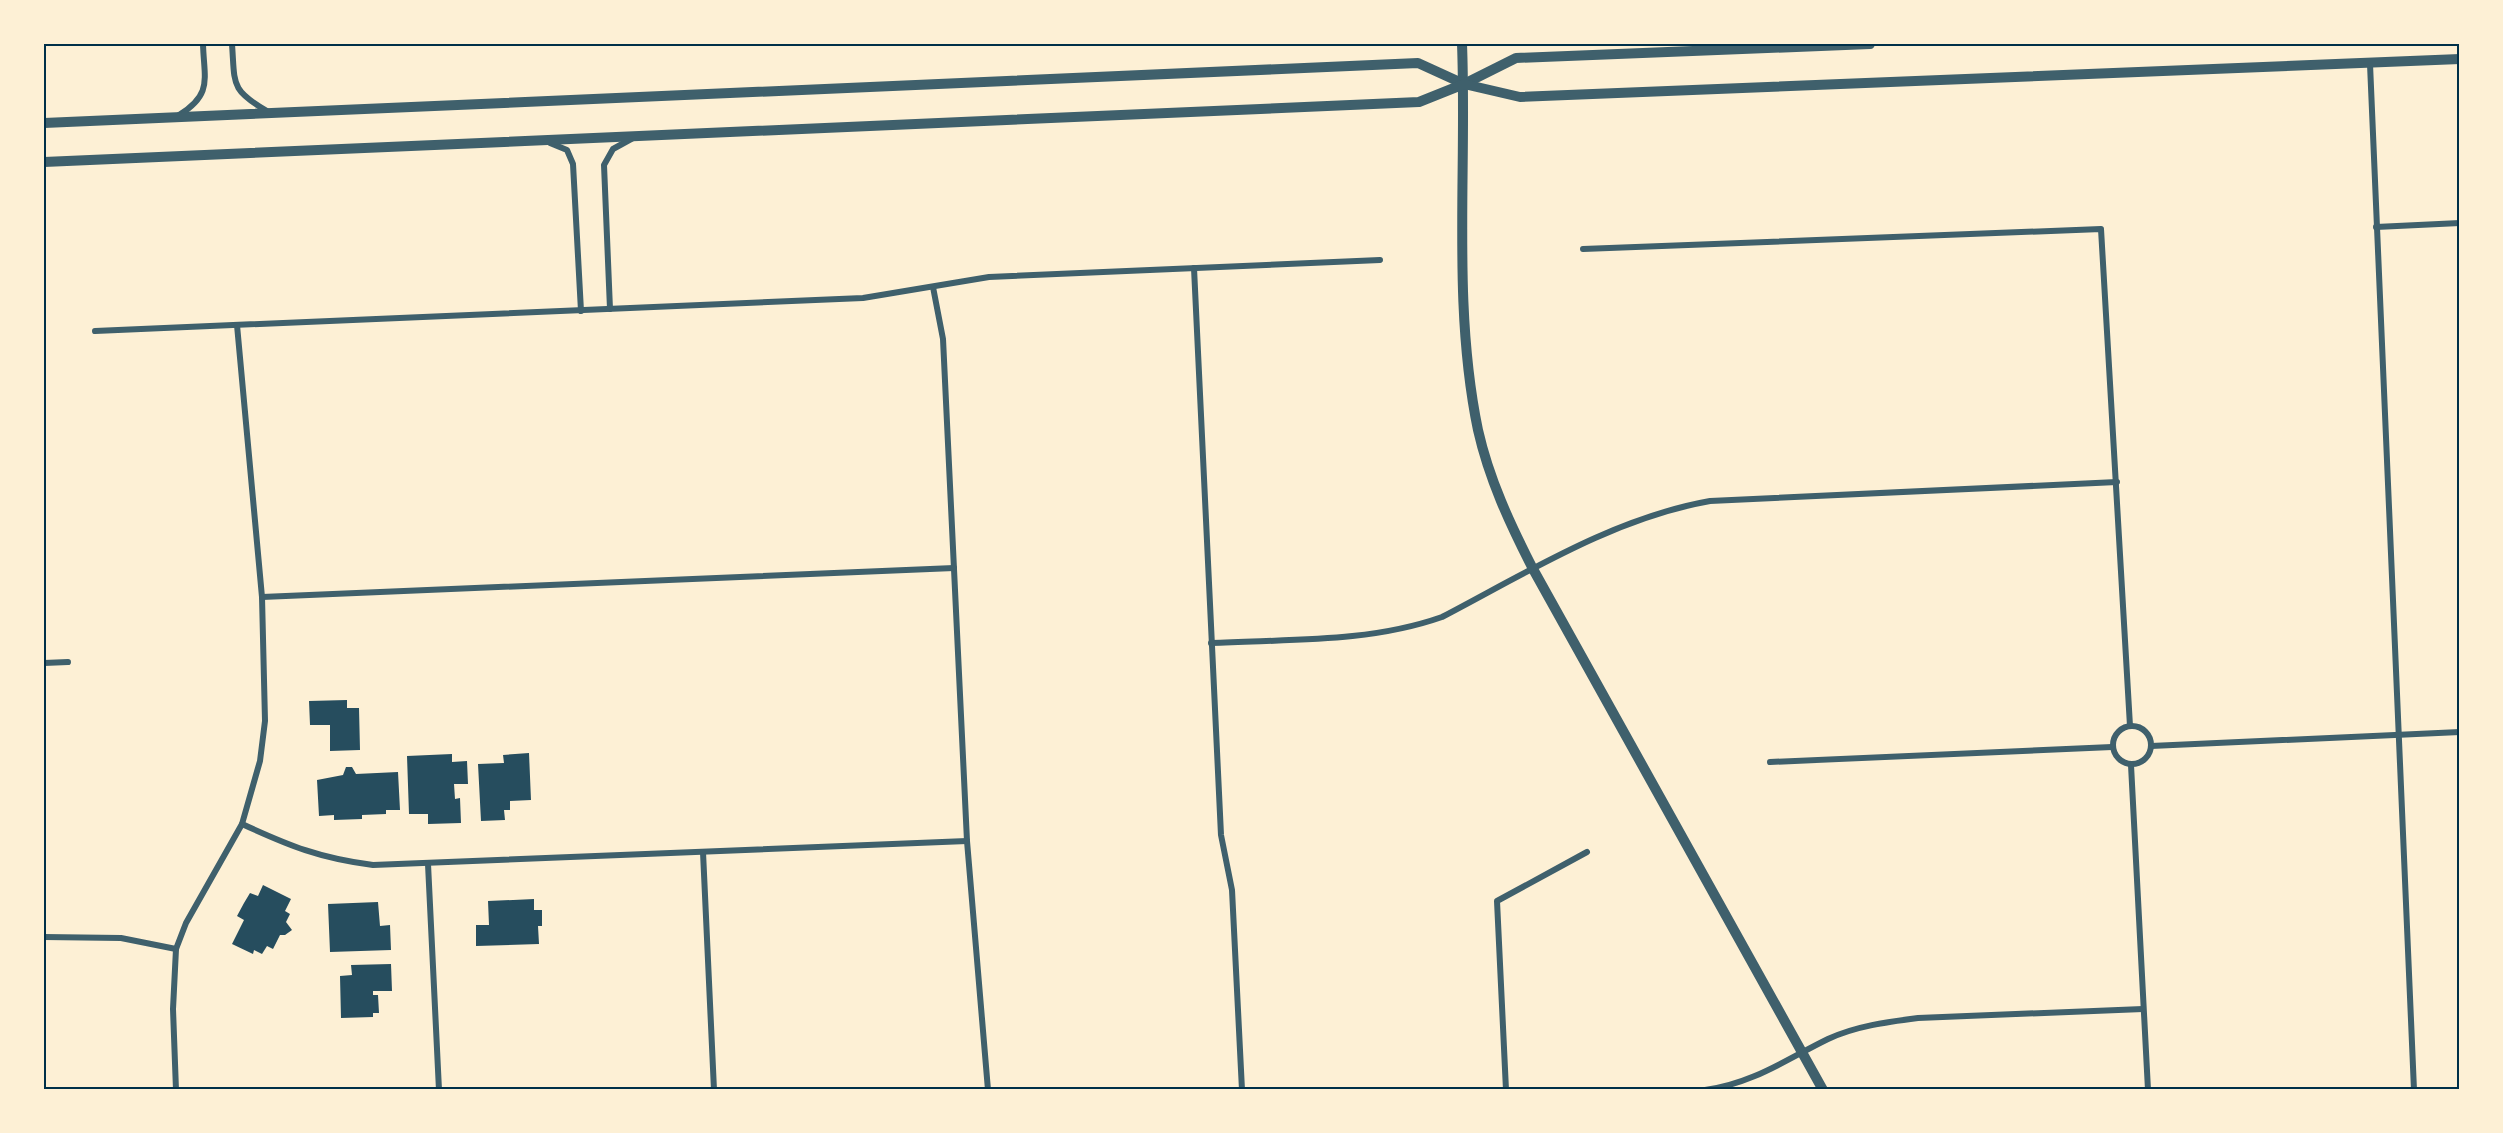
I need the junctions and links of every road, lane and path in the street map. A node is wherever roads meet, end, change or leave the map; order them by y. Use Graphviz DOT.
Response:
graph roads {
  1 [pos="203,44"];
  2 [pos="232,44"];
  3 [pos="1462,44"];
  4 [pos="1870,44"];
  5 [pos="2460,59"];
  6 [pos="2370,64"];
  7 [pos="1464,84"];
  8 [pos="271,113"];
  9 [pos="173,118"];
  10 [pos="44,123"];
  11 [pos="636,136"];
  12 [pos="544,140"];
  13 [pos="44,162"];
  14 [pos="2460,223"];
  15 [pos="2376,226"];
  16 [pos="1583,249"];
  17 [pos="1380,260"];
  18 [pos="1194,268"];
  19 [pos="933,287"];
  20 [pos="610,309"];
  21 [pos="581,311"];
  22 [pos="237,325"];
  23 [pos="95,331"];
  24 [pos="2117,482"];
  25 [pos="954,568"];
  26 [pos="1533,569"];
  27 [pos="262,597"];
  28 [pos="1211,643"];
  29 [pos="68,662"];
  30 [pos="44,663"];
  31 [pos="2130,726"];
  32 [pos="2460,732"];
  33 [pos="2400,734"];
  34 [pos="2151,746"];
  35 [pos="2112,747"];
  36 [pos="1770,762"];
  37 [pos="2131,765"];
  38 [pos="242,824"];
  39 [pos="967,841"];
  40 [pos="703,852"];
  41 [pos="1587,852"];
  42 [pos="428,864"];
  43 [pos="44,937"];
  44 [pos="176,949"];
  45 [pos="2143,1009"];
  46 [pos="1803,1052"];
  47 [pos="176,1089"];
  48 [pos="439,1089"];
  49 [pos="714,1089"];
  50 [pos="988,1089"];
  51 [pos="1242,1089"];
  52 [pos="1506,1089"];
  53 [pos="1705,1089"];
  54 [pos="1823,1089"];
  55 [pos="2148,1089"];
  56 [pos="2414,1089"];
  1 -- 9 [label="street"];
  2 -- 8 [label="street"];
  3 -- 7 [label="street"];
  4 -- 7 [label="street"];
  5 -- 6 [label="street"];
  6 -- 7 [label="street"];
  6 -- 15 [label="street"];
  7 -- 8 [label="street"];
  7 -- 11 [label="street"];
  7 -- 26 [label="street"];
  8 -- 9 [label="street"];
  9 -- 10 [label="street"];
  11 -- 12 [label="street"];
  11 -- 20 [label="street"];
  12 -- 13 [label="street"];
  12 -- 21 [label="street"];
  14 -- 15 [label="street"];
  15 -- 33 [label="street"];
  16 -- 24 [label="street"];
  17 -- 18 [label="street"];
  18 -- 19 [label="street"];
  18 -- 28 [label="street"];
  19 -- 20 [label="street"];
  19 -- 25 [label="street"];
  20 -- 21 [label="street"];
  21 -- 22 [label="street"];
  22 -- 23 [label="street"];
  22 -- 27 [label="street"];
  24 -- 26 [label="street"];
  24 -- 31 [label="street"];
  25 -- 27 [label="street"];
  25 -- 39 [label="street"];
  26 -- 28 [label="street"];
  26 -- 46 [label="street"];
  27 -- 38 [label="street"];
  28 -- 51 [label="street"];
  29 -- 30 [label="street"];
  31 -- 34 [label="street"];
  31 -- 35 [label="street"];
  32 -- 33 [label="street"];
  33 -- 34 [label="street"];
  33 -- 56 [label="street"];
  34 -- 37 [label="street"];
  35 -- 36 [label="street"];
  35 -- 37 [label="street"];
  37 -- 45 [label="street"];
  38 -- 42 [label="street"];
  38 -- 44 [label="street"];
  39 -- 40 [label="street"];
  39 -- 50 [label="street"];
  40 -- 42 [label="street"];
  40 -- 49 [label="street"];
  41 -- 52 [label="street"];
  42 -- 48 [label="street"];
  43 -- 44 [label="street"];
  44 -- 47 [label="street"];
  45 -- 46 [label="street"];
  45 -- 55 [label="street"];
  46 -- 53 [label="street"];
  46 -- 54 [label="street"];
}
